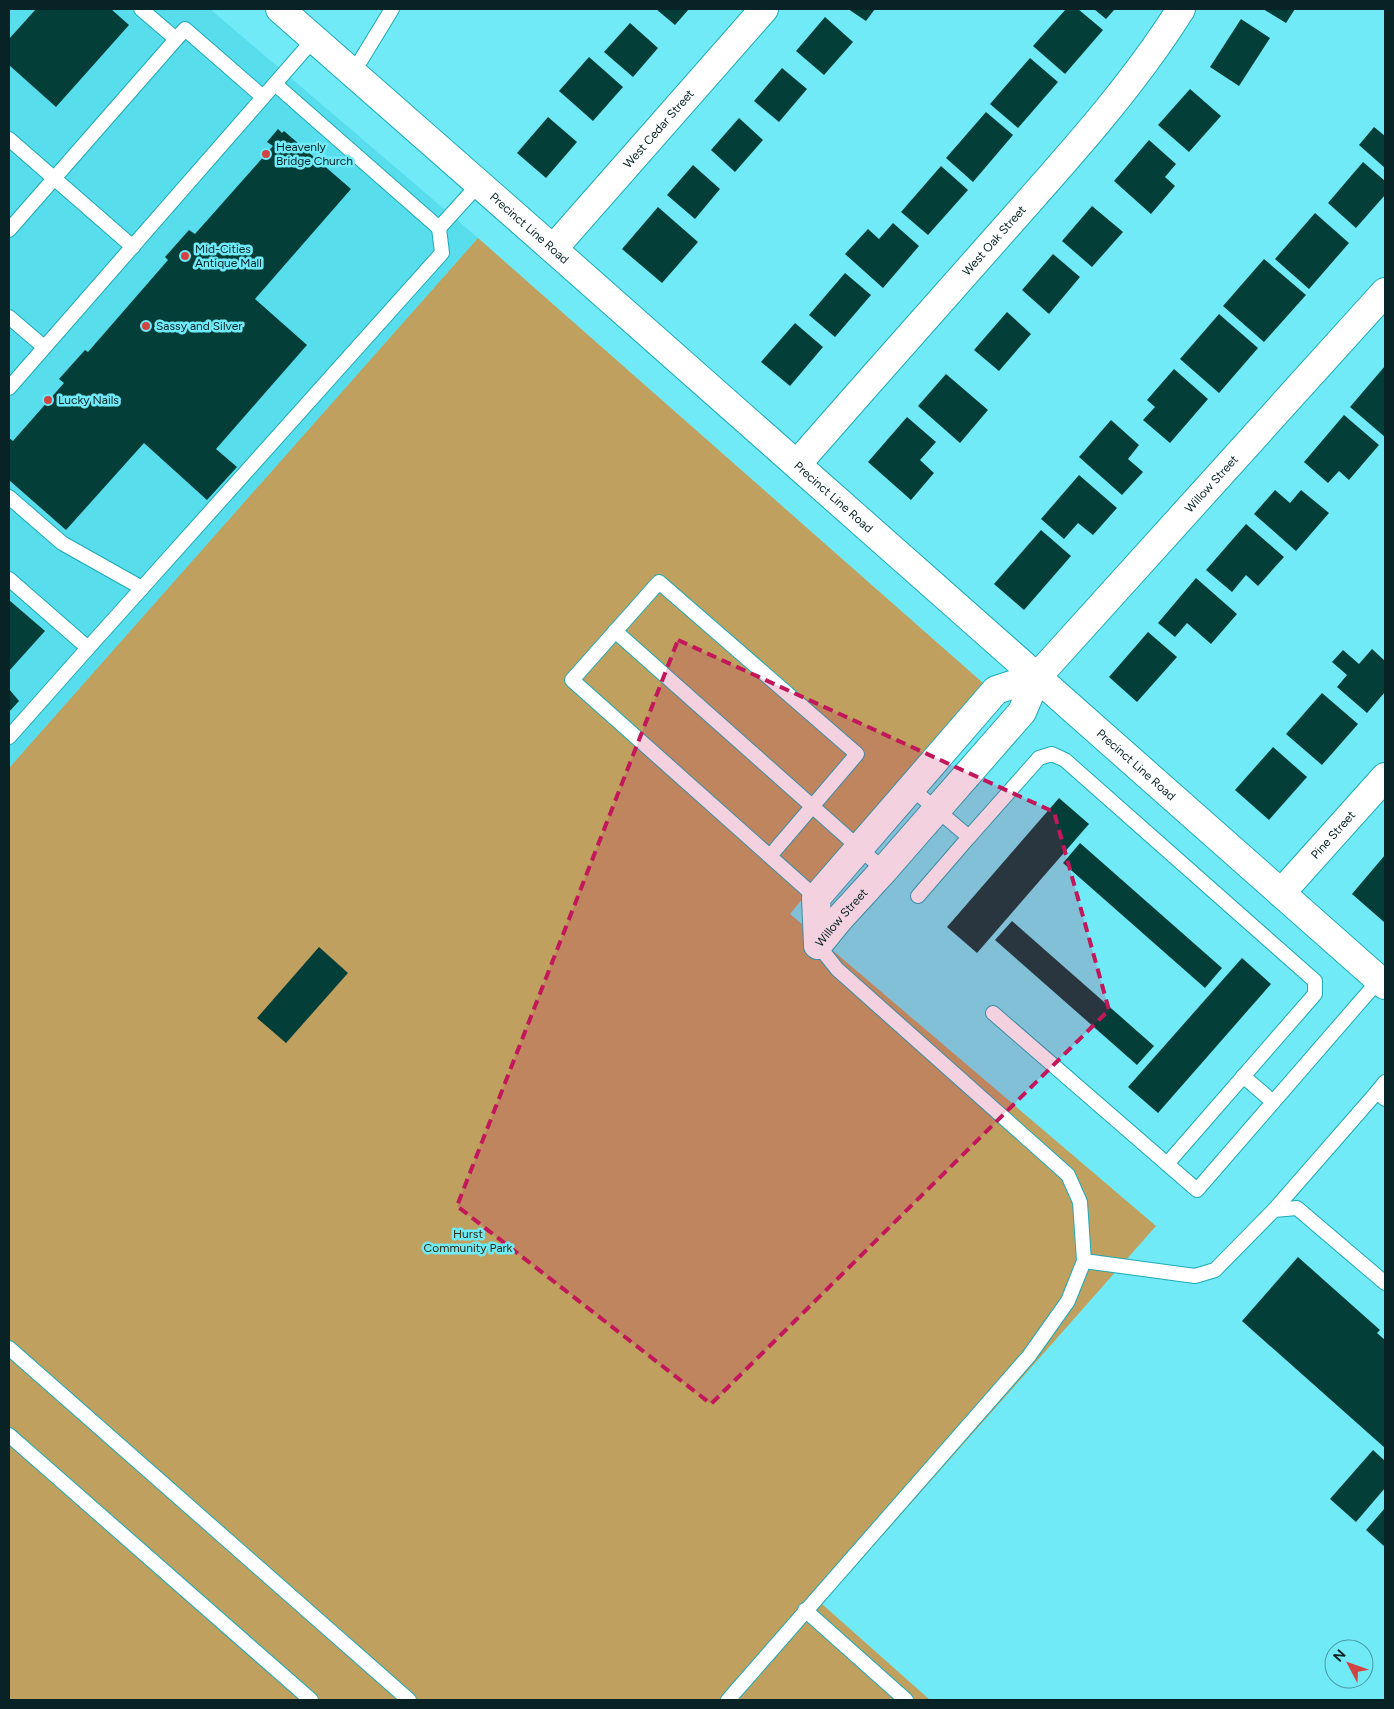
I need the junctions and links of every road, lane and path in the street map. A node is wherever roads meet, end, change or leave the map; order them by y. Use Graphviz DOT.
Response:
graph roads {
  1 [pos="141,9"];
  2 [pos="280,9"];
  3 [pos="392,9"];
  4 [pos="764,9"];
  5 [pos="1181,9"];
  6 [pos="176,39"];
  7 [pos="314,39"];
  8 [pos="353,73"];
  9 [pos="275,84"];
  10 [pos="263,97"];
  11 [pos="9,139"];
  12 [pos="54,178"];
  13 [pos="479,184"];
  14 [pos="439,228"];
  15 [pos="9,230"];
  16 [pos="132,247"];
  17 [pos="553,249"];
  18 [pos="1385,292"];
  19 [pos="9,317"];
  20 [pos="44,348"];
  21 [pos="9,388"];
  22 [pos="797,464"];
  23 [pos="9,498"];
  24 [pos="9,579"];
  25 [pos="142,588"];
  26 [pos="615,632"];
  27 [pos="88,648"];
  28 [pos="1037,677"];
  29 [pos="9,738"];
  30 [pos="1385,777"];
  31 [pos="911,788"];
  32 [pos="812,806"];
  33 [pos="937,809"];
  34 [pos="969,837"];
  35 [pos="859,848"];
  36 [pos="770,856"];
  37 [pos="884,870"];
  38 [pos="1281,893"];
  39 [pos="918,896"];
  40 [pos="816,898"];
  41 [pos="840,918"];
  42 [pos="818,945"];
  43 [pos="1382,983"];
  44 [pos="993,1013"];
  45 [pos="1244,1076"];
  46 [pos="1382,1091"];
  47 [pos="1273,1102"];
  48 [pos="1167,1164"];
  49 [pos="1274,1210"];
  50 [pos="1084,1261"];
  51 [pos="1385,1283"];
  52 [pos="9,1348"];
  53 [pos="9,1435"];
  54 [pos="805,1610"];
  55 [pos="311,1700"];
  56 [pos="409,1700"];
  57 [pos="728,1700"];
  58 [pos="906,1700"];
  1 -- 6 [label="lane"];
  2 -- 7 [label="street, Precinct Line Road"];
  3 -- 8 [label="lane"];
  4 -- 17 [label="street, West Cedar Street"];
  5 -- 22 [label="street, West Oak Street"];
  6 -- 10 [label="lane"];
  6 -- 12 [label="lane"];
  7 -- 8 [label="street, Precinct Line Road"];
  7 -- 9 [label="lane"];
  8 -- 13 [label="street, Precinct Line Road"];
  9 -- 10 [label="lane"];
  9 -- 14 [label="lane"];
  10 -- 16 [label="lane"];
  11 -- 12 [label="lane"];
  12 -- 15 [label="lane"];
  12 -- 16 [label="lane"];
  13 -- 14 [label="lane"];
  13 -- 17 [label="street, Precinct Line Road"];
  14 -- 25 [label="lane"];
  16 -- 20 [label="lane"];
  17 -- 22 [label="street, Precinct Line Road"];
  18 -- 28 [label="street, Willow Street"];
  19 -- 20 [label="lane"];
  20 -- 21 [label="lane"];
  22 -- 28 [label="street, Precinct Line Road"];
  23 -- 25 [label="lane"];
  24 -- 27 [label="lane"];
  25 -- 27 [label="lane"];
  26 -- 32 [label="lane"];
  26 -- 32 [label="lane"];
  26 -- 36 [label="lane"];
  27 -- 29 [label="lane"];
  28 -- 31 [label="street"];
  28 -- 33 [label="street, Willow Street"];
  28 -- 38 [label="street, Precinct Line Road"];
  30 -- 38 [label="street, Pine Street"];
  31 -- 33 [label="lane"];
  31 -- 35 [label="street"];
  32 -- 35 [label="lane"];
  32 -- 36 [label="lane"];
  33 -- 34 [label="lane"];
  33 -- 37 [label="street, Willow Street"];
  34 -- 39 [label="lane"];
  34 -- 45 [label="lane"];
  35 -- 37 [label="lane"];
  35 -- 40 [label="street"];
  36 -- 40 [label="lane"];
  37 -- 41 [label="street, Willow Street"];
  38 -- 43 [label="street, Precinct Line Road"];
  40 -- 41 [label="lane"];
  40 -- 42 [label="street, Willow Street"];
  41 -- 42 [label="street, Willow Street"];
  42 -- 50 [label="lane"];
  43 -- 47 [label="lane"];
  44 -- 48 [label="lane"];
  45 -- 47 [label="lane"];
  45 -- 48 [label="lane"];
  46 -- 49 [label="lane"];
  47 -- 48 [label="lane"];
  49 -- 50 [label="lane"];
  49 -- 51 [label="lane"];
  50 -- 54 [label="lane"];
  52 -- 56 [label="lane"];
  53 -- 55 [label="lane"];
  54 -- 57 [label="lane"];
  54 -- 58 [label="lane"];
}
